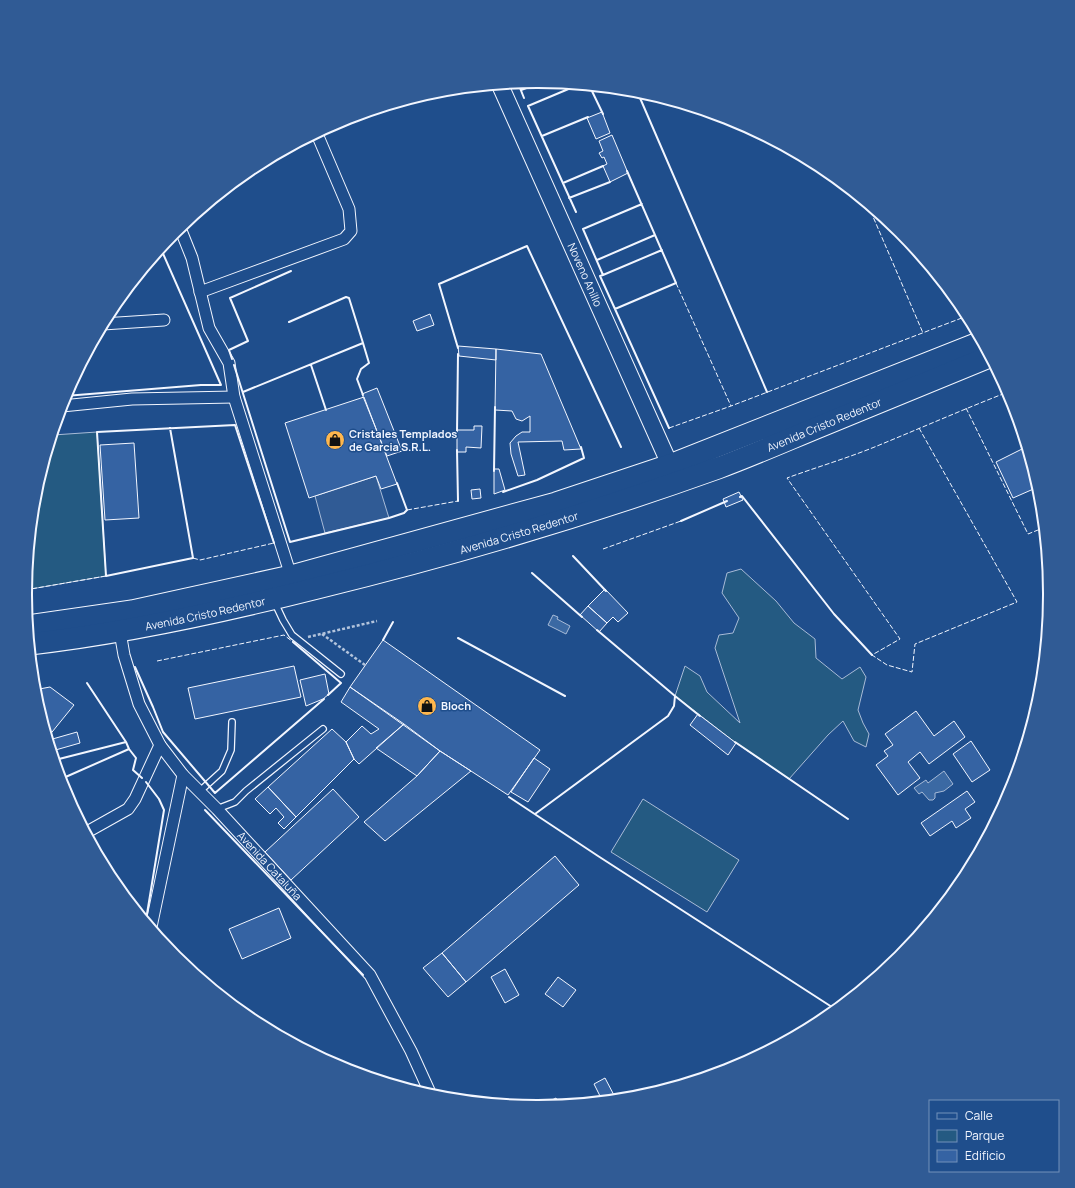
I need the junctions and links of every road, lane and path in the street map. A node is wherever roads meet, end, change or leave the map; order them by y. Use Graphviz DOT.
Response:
graph roads {
  1 [pos="502,90"];
  2 [pos="319,139"];
  3 [pos="183,235"];
  4 [pos="200,292"];
  5 [pos="164,320"];
  6 [pos="111,324"];
  7 [pos="977,344"];
  8 [pos="985,359"];
  9 [pos="234,397"];
  10 [pos="68,405"];
  11 [pos="670,465"];
  12 [pos="291,576"];
  13 [pos="274,599"];
  14 [pos="377,621"];
  15 [pos="33,625"];
  16 [pos="120,632"];
  17 [pos="322,634"];
  18 [pos="298,640"];
  19 [pos="34,643"];
  20 [pos="365,665"];
  21 [pos="341,674"];
  22 [pos="232,722"];
  23 [pos="322,729"];
  24 [pos="160,745"];
  25 [pos="183,775"];
  26 [pos="200,791"];
  27 [pos="217,809"];
  28 [pos="90,830"];
  29 [pos="152,921"];
  30 [pos="427,1087"];
  1 -- 11 [label="street, Noveno Anillo"];
  2 -- 4 [label="street"];
  3 -- 4 [label="street"];
  4 -- 9 [label="street"];
  5 -- 6 [label="street"];
  7 -- 11 [label="highway, Avenida Cristo Redentor"];
  8 -- 13 [label="highway, Avenida Cristo Redentor"];
  9 -- 10 [label="street"];
  9 -- 12 [label="street"];
  11 -- 12 [label="highway, Avenida Cristo Redentor"];
  12 -- 15 [label="highway, Avenida Cristo Redentor"];
  13 -- 16 [label="highway, Avenida Cristo Redentor"];
  13 -- 18 [label="lane"];
  14 -- 17 [label="path"];
  16 -- 19 [label="highway, Avenida Cristo Redentor"];
  16 -- 24 [label="street, Avenida Cataluña"];
  17 -- 18 [label="path"];
  17 -- 20 [label="path"];
  18 -- 21 [label="lane"];
  22 -- 26 [label="lane"];
  23 -- 27 [label="lane"];
  24 -- 25 [label="street, Avenida Cataluña"];
  24 -- 28 [label="street"];
  25 -- 26 [label="street, Avenida Cataluña"];
  25 -- 29 [label="street"];
  26 -- 27 [label="street, Avenida Cataluña"];
  27 -- 30 [label="street, Avenida Cataluña"];
}
